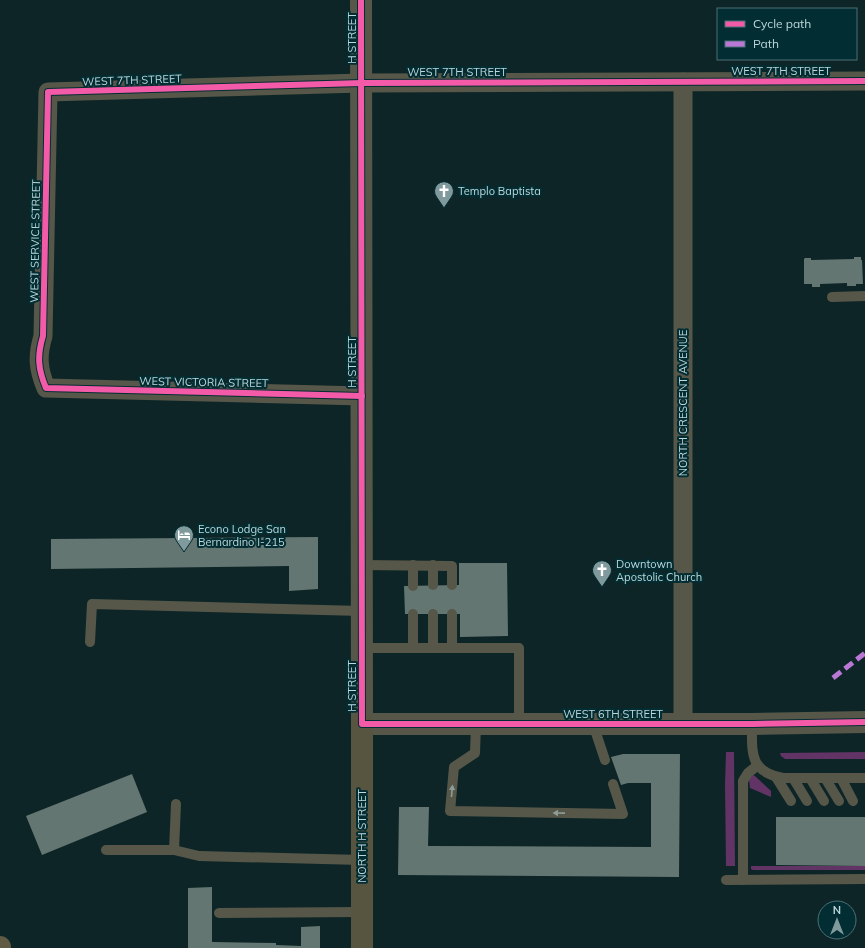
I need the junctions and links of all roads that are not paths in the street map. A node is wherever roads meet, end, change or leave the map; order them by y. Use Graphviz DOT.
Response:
graph roads {
  1 [pos="362,0"];
  2 [pos="865,81"];
  3 [pos="683,82"];
  4 [pos="362,83"];
  5 [pos="48,92"];
  6 [pos="865,296"];
  7 [pos="832,297"];
  8 [pos="46,388"];
  9 [pos="362,396"];
  10 [pos="362,565"];
  11 [pos="413,565"];
  12 [pos="433,565"];
  13 [pos="433,585"];
  14 [pos="452,585"];
  15 [pos="413,586"];
  16 [pos="362,611"];
  17 [pos="413,614"];
  18 [pos="433,614"];
  19 [pos="452,614"];
  20 [pos="90,642"];
  21 [pos="413,647"];
  22 [pos="433,647"];
  23 [pos="362,648"];
  24 [pos="452,648"];
  25 [pos="865,722"];
  26 [pos="362,724"];
  27 [pos="476,724"];
  28 [pos="519,724"];
  29 [pos="593,724"];
  30 [pos="683,724"];
  31 [pos="752,724"];
  32 [pos="605,760"];
  33 [pos="758,765"];
  34 [pos="776,777"];
  35 [pos="793,778"];
  36 [pos="810,778"];
  37 [pos="825,778"];
  38 [pos="841,778"];
  39 [pos="865,778"];
  40 [pos="613,784"];
  41 [pos="791,801"];
  42 [pos="807,802"];
  43 [pos="824,802"];
  44 [pos="839,802"];
  45 [pos="853,802"];
  46 [pos="176,804"];
  47 [pos="106,850"];
  48 [pos="174,850"];
  49 [pos="362,860"];
  50 [pos="865,879"];
  51 [pos="726,880"];
  52 [pos="743,880"];
  53 [pos="361,912"];
  54 [pos="219,913"];
  55 [pos="362,948"];
  1 -- 4 [label="street, H STREET"];
  2 -- 3 [label="street, WEST 7TH STREET"];
  3 -- 4 [label="street, WEST 7TH STREET"];
  3 -- 30 [label="street, NORTH CRESCENT AVENUE"];
  4 -- 5 [label="street, WEST 7TH STREET"];
  4 -- 9 [label="street, H STREET"];
  5 -- 8 [label="street, WEST SERVICE STREET"];
  6 -- 7 [label="lane"];
  8 -- 9 [label="street, WEST VICTORIA STREET"];
  9 -- 10 [label="street, H STREET"];
  10 -- 11 [label="lane"];
  10 -- 16 [label="street, H STREET"];
  11 -- 12 [label="lane"];
  11 -- 15 [label="lane"];
  12 -- 13 [label="lane"];
  12 -- 14 [label="lane"];
  16 -- 20 [label="lane"];
  16 -- 23 [label="street, H STREET"];
  17 -- 21 [label="lane"];
  18 -- 22 [label="lane"];
  19 -- 24 [label="lane"];
  21 -- 22 [label="lane"];
  21 -- 23 [label="lane"];
  22 -- 24 [label="lane"];
  23 -- 26 [label="street, H STREET"];
  24 -- 28 [label="lane"];
  25 -- 31 [label="street, WEST 6TH STREET"];
  26 -- 27 [label="street, WEST 6TH STREET"];
  26 -- 49 [label="main road, NORTH H STREET"];
  27 -- 28 [label="street, WEST 6TH STREET"];
  40 -- 27 [label="lane, one-way"];
  28 -- 29 [label="street, WEST 6TH STREET"];
  29 -- 30 [label="street, WEST 6TH STREET"];
  29 -- 32 [label="lane"];
  30 -- 31 [label="street, WEST 6TH STREET"];
  31 -- 33 [label="lane"];
  33 -- 34 [label="lane"];
  33 -- 52 [label="lane"];
  34 -- 35 [label="lane"];
  34 -- 41 [label="lane"];
  35 -- 36 [label="lane"];
  35 -- 42 [label="lane"];
  36 -- 37 [label="lane"];
  36 -- 43 [label="lane"];
  37 -- 38 [label="lane"];
  37 -- 44 [label="lane"];
  38 -- 39 [label="lane"];
  38 -- 45 [label="lane"];
  46 -- 48 [label="lane"];
  47 -- 48 [label="lane"];
  48 -- 49 [label="lane"];
  49 -- 53 [label="main road, NORTH H STREET"];
  50 -- 52 [label="lane"];
  51 -- 52 [label="lane"];
  53 -- 54 [label="lane"];
  53 -- 55 [label="main road, NORTH H STREET"];
}
